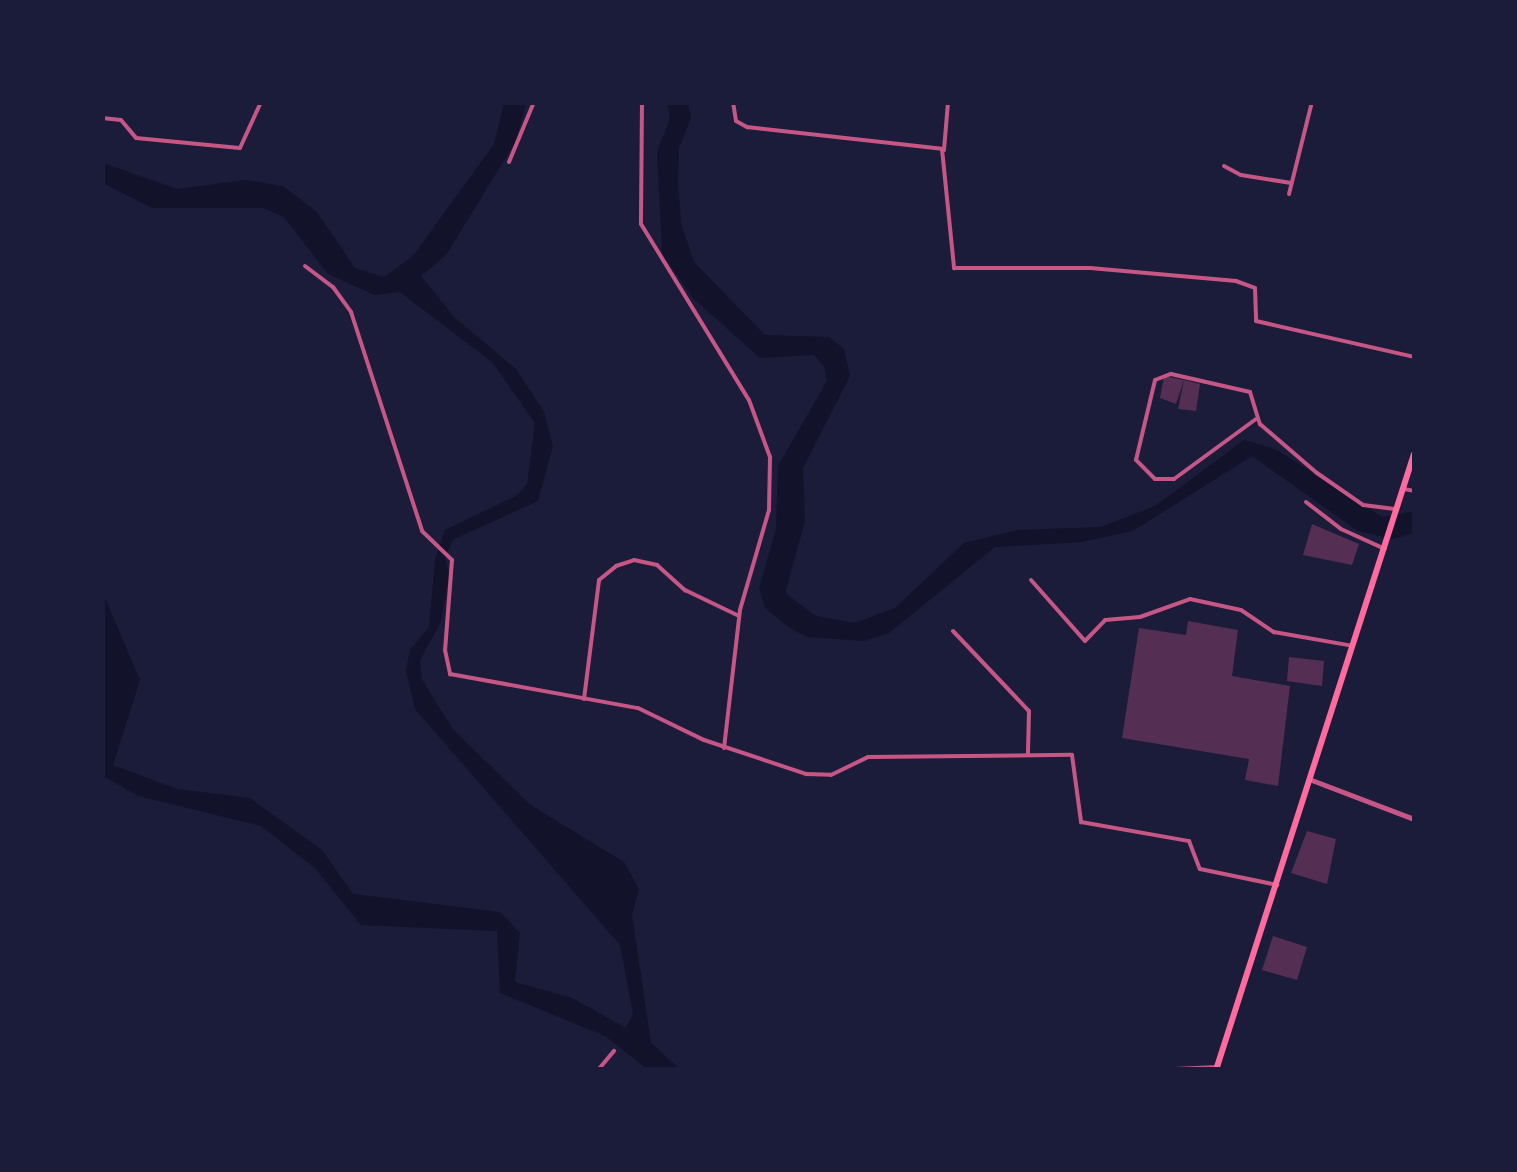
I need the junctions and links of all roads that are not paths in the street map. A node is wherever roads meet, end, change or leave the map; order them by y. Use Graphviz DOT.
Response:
graph roads {
  1 [pos="261,102"];
  2 [pos="534,102"];
  3 [pos="642,102"];
  4 [pos="733,102"];
  5 [pos="948,102"];
  6 [pos="1312,102"];
  7 [pos="102,118"];
  8 [pos="944,150"];
  9 [pos="509,162"];
  10 [pos="1224,166"];
  11 [pos="1292,183"];
  12 [pos="1289,194"];
  13 [pos="304,266"];
  14 [pos="1414,356"];
  15 [pos="1256,419"];
  16 [pos="1414,454"];
  17 [pos="1404,489"];
  18 [pos="1414,491"];
  19 [pos="1306,502"];
  20 [pos="1398,511"];
  21 [pos="1386,546"];
  22 [pos="1031,580"];
  23 [pos="739,616"];
  24 [pos="953,631"];
  25 [pos="1353,646"];
  26 [pos="584,699"];
  27 [pos="724,748"];
  28 [pos="1028,752"];
  29 [pos="1309,779"];
  30 [pos="1414,819"];
  31 [pos="1277,885"];
  32 [pos="614,1051"];
  33 [pos="1216,1068"];
  34 [pos="598,1070"];
  35 [pos="1153,1070"];
  1 -- 7 [label="street"];
  2 -- 9 [label="street"];
  3 -- 23 [label="street"];
  4 -- 8 [label="street"];
  5 -- 8 [label="street"];
  6 -- 11 [label="street"];
  8 -- 14 [label="street"];
  10 -- 11 [label="street"];
  11 -- 12 [label="street"];
  13 -- 26 [label="street"];
  15 -- 15 [label="street"];
  15 -- 20 [label="street"];
  16 -- 17 [label="main road"];
  17 -- 18 [label="street"];
  17 -- 20 [label="main road"];
  19 -- 21 [label="street"];
  20 -- 21 [label="main road"];
  21 -- 25 [label="main road"];
  22 -- 25 [label="street"];
  23 -- 26 [label="street"];
  23 -- 27 [label="street"];
  24 -- 28 [label="street"];
  25 -- 29 [label="main road"];
  26 -- 27 [label="street"];
  27 -- 28 [label="street"];
  28 -- 31 [label="street"];
  29 -- 30 [label="street"];
  29 -- 31 [label="main road"];
  31 -- 33 [label="main road"];
  32 -- 34 [label="street"];
  33 -- 35 [label="street"];
}
